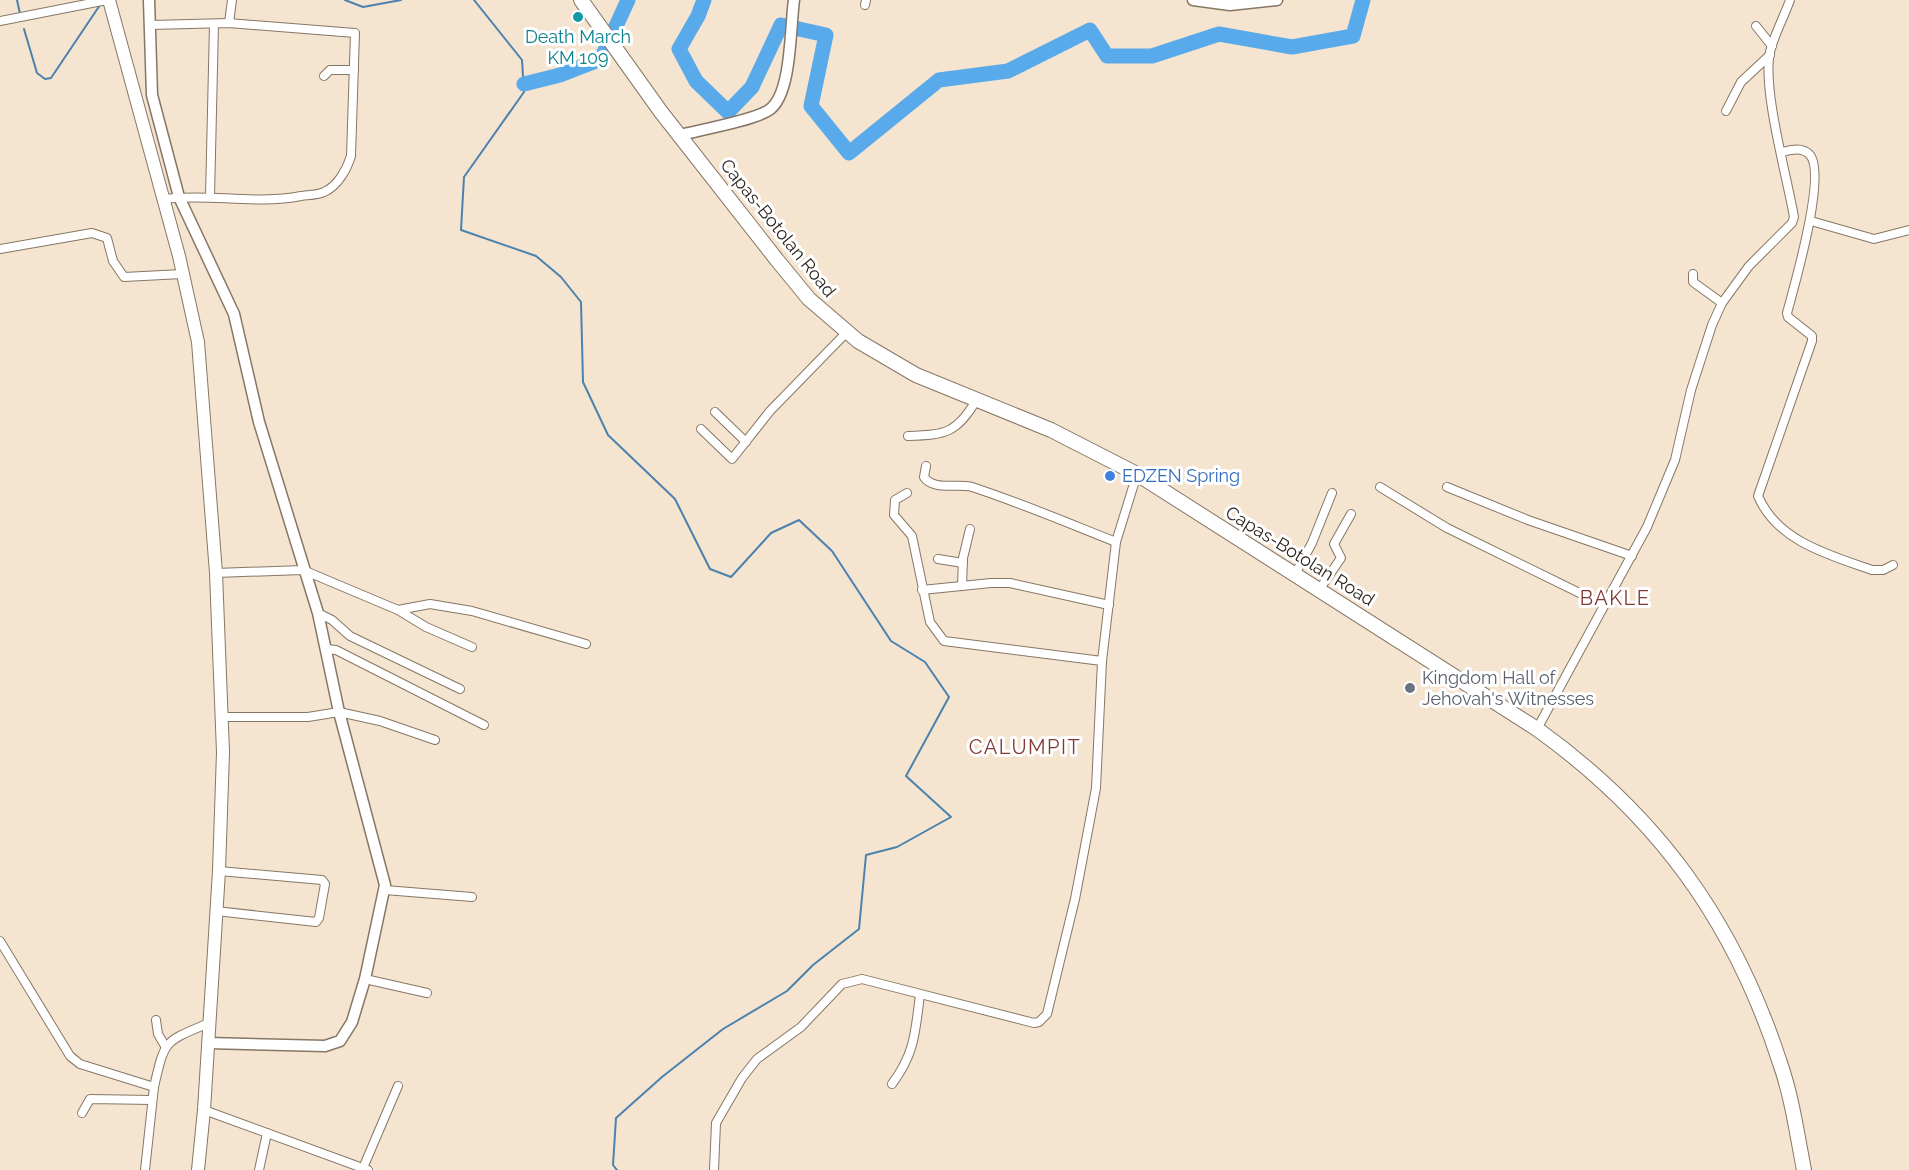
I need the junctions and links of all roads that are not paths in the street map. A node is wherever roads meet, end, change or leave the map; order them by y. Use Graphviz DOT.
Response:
graph roads {
  1 [pos="108,0"];
  2 [pos="149,0"];
  3 [pos="232,0"];
  4 [pos="581,0"];
  5 [pos="1193,0"];
  6 [pos="1277,0"];
  7 [pos="1790,0"];
  8 [pos="1248,2"];
  9 [pos="793,4"];
  10 [pos="0,21"];
  11 [pos="230,23"];
  12 [pos="214,24"];
  13 [pos="150,25"];
  14 [pos="1756,26"];
  15 [pos="1772,46"];
  16 [pos="1770,56"];
  17 [pos="354,70"];
  18 [pos="324,76"];
  19 [pos="154,102"];
  20 [pos="136,104"];
  21 [pos="1726,111"];
  22 [pos="680,135"];
  23 [pos="1782,152"];
  24 [pos="178,196"];
  25 [pos="210,196"];
  26 [pos="163,199"];
  27 [pos="1811,221"];
  28 [pos="1909,230"];
  29 [pos="0,249"];
  30 [pos="182,274"];
  31 [pos="1693,274"];
  32 [pos="1722,303"];
  33 [pos="847,332"];
  34 [pos="977,399"];
  35 [pos="715,412"];
  36 [pos="701,429"];
  37 [pos="908,436"];
  38 [pos="746,442"];
  39 [pos="926,466"];
  40 [pos="1137,474"];
  41 [pos="1380,487"];
  42 [pos="1447,487"];
  43 [pos="1332,493"];
  44 [pos="907,494"];
  45 [pos="1350,514"];
  46 [pos="970,529"];
  47 [pos="1116,542"];
  48 [pos="1632,556"];
  49 [pos="938,559"];
  50 [pos="963,563"];
  51 [pos="1893,565"];
  52 [pos="303,570"];
  53 [pos="216,573"];
  54 [pos="1294,574"];
  55 [pos="962,586"];
  56 [pos="922,590"];
  57 [pos="1319,590"];
  58 [pos="1109,605"];
  59 [pos="1604,605"];
  60 [pos="398,610"];
  61 [pos="318,614"];
  62 [pos="586,644"];
  63 [pos="472,647"];
  64 [pos="326,649"];
  65 [pos="1102,661"];
  66 [pos="460,689"];
  67 [pos="339,712"];
  68 [pos="223,717"];
  69 [pos="484,725"];
  70 [pos="1537,729"];
  71 [pos="435,740"];
  72 [pos="219,871"];
  73 [pos="384,890"];
  74 [pos="472,897"];
  75 [pos="216,911"];
  76 [pos="0,942"];
  77 [pos="365,979"];
  78 [pos="427,993"];
  79 [pos="920,995"];
  80 [pos="156,1020"];
  81 [pos="209,1023"];
  82 [pos="208,1043"];
  83 [pos="165,1046"];
  84 [pos="891,1084"];
  85 [pos="398,1086"];
  86 [pos="154,1087"];
  87 [pos="152,1100"];
  88 [pos="204,1110"];
  89 [pos="82,1113"];
  90 [pos="267,1133"];
  91 [pos="365,1169"];
  92 [pos="145,1170"];
  93 [pos="198,1170"];
  94 [pos="259,1170"];
  95 [pos="714,1170"];
  96 [pos="1804,1170"];
  1 -- 10 [label="street"];
  1 -- 20 [label="main road"];
  2 -- 13 [label="street"];
  3 -- 11 [label="street"];
  4 -- 22 [label="main road, Capas-Botolan Road"];
  5 -- 8 [label="street"];
  6 -- 8 [label="street"];
  7 -- 15 [label="street"];
  9 -- 22 [label="street"];
  11 -- 12 [label="street"];
  11 -- 17 [label="street"];
  12 -- 13 [label="street"];
  12 -- 25 [label="street"];
  13 -- 19 [label="street"];
  14 -- 15 [label="street"];
  15 -- 16 [label="street"];
  16 -- 21 [label="street"];
  16 -- 23 [label="street"];
  17 -- 18 [label="street"];
  17 -- 25 [label="street"];
  19 -- 20 [label="street"];
  19 -- 24 [label="street"];
  20 -- 26 [label="main road"];
  22 -- 33 [label="main road, Capas-Botolan Road"];
  23 -- 27 [label="street"];
  23 -- 32 [label="street"];
  24 -- 25 [label="street"];
  24 -- 26 [label="street"];
  24 -- 52 [label="street"];
  26 -- 30 [label="main road"];
  27 -- 28 [label="street"];
  27 -- 51 [label="street"];
  29 -- 30 [label="street"];
  30 -- 53 [label="main road"];
  31 -- 32 [label="street"];
  32 -- 48 [label="street"];
  33 -- 34 [label="main road, Capas-Botolan Road"];
  33 -- 38 [label="street"];
  34 -- 37 [label="street"];
  34 -- 40 [label="main road, Capas-Botolan Road"];
  35 -- 38 [label="street"];
  36 -- 38 [label="street"];
  39 -- 47 [label="street"];
  40 -- 47 [label="street"];
  40 -- 54 [label="main road, Capas-Botolan Road"];
  41 -- 59 [label="street"];
  42 -- 48 [label="street"];
  43 -- 54 [label="street"];
  44 -- 56 [label="street"];
  45 -- 57 [label="street"];
  46 -- 50 [label="street"];
  47 -- 58 [label="street"];
  48 -- 59 [label="street"];
  49 -- 50 [label="street"];
  50 -- 55 [label="street"];
  52 -- 53 [label="street"];
  52 -- 60 [label="street"];
  52 -- 61 [label="street"];
  53 -- 68 [label="main road"];
  54 -- 57 [label="main road, Capas-Botolan Road"];
  55 -- 56 [label="street"];
  55 -- 58 [label="street"];
  56 -- 65 [label="street"];
  57 -- 70 [label="main road, Capas-Botolan Road"];
  58 -- 65 [label="street"];
  59 -- 70 [label="street"];
  60 -- 62 [label="street"];
  60 -- 63 [label="street"];
  61 -- 64 [label="street"];
  61 -- 66 [label="street"];
  64 -- 67 [label="street"];
  64 -- 69 [label="street"];
  65 -- 79 [label="street"];
  67 -- 68 [label="street"];
  67 -- 71 [label="street"];
  67 -- 73 [label="street"];
  68 -- 72 [label="main road"];
  70 -- 96 [label="main road, Capas-Botolan Road"];
  72 -- 75 [label="main road"];
  72 -- 75 [label="street"];
  73 -- 74 [label="street"];
  73 -- 77 [label="street"];
  75 -- 81 [label="main road"];
  76 -- 86 [label="street"];
  77 -- 78 [label="street"];
  77 -- 82 [label="street"];
  79 -- 84 [label="street"];
  79 -- 95 [label="street"];
  80 -- 83 [label="street"];
  81 -- 82 [label="main road"];
  81 -- 83 [label="street"];
  82 -- 88 [label="main road"];
  83 -- 86 [label="street"];
  85 -- 91 [label="street"];
  86 -- 87 [label="street"];
  87 -- 89 [label="street"];
  87 -- 92 [label="street"];
  88 -- 90 [label="street"];
  88 -- 93 [label="main road"];
  90 -- 91 [label="street"];
  90 -- 94 [label="street"];
}
